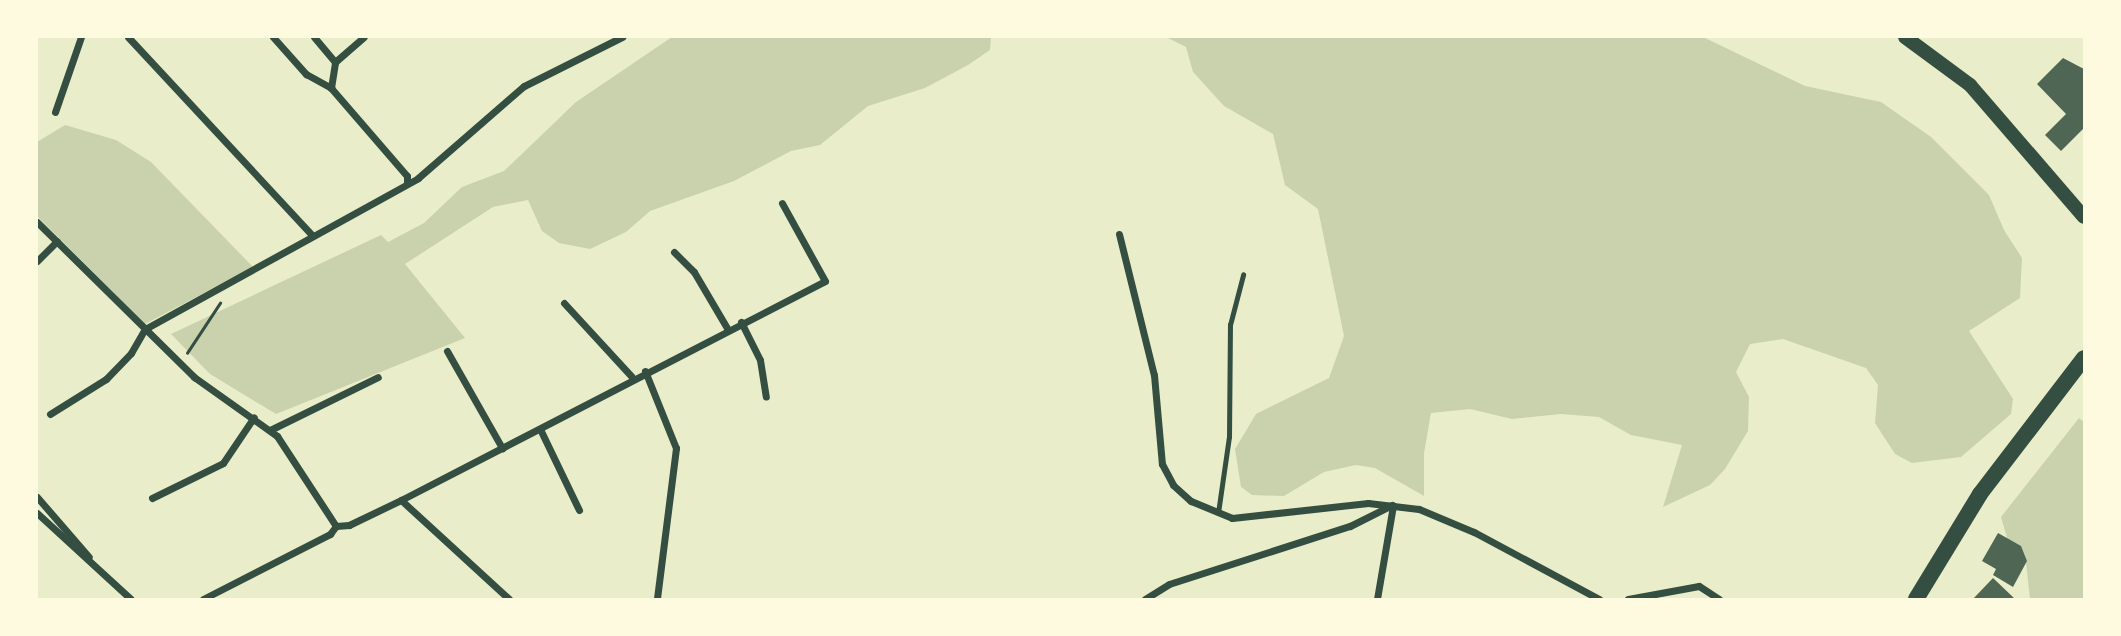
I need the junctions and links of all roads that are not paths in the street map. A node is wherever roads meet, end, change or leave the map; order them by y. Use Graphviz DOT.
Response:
graph roads {
  1 [pos="82,37"];
  2 [pos="128,37"];
  3 [pos="273,37"];
  4 [pos="314,37"];
  5 [pos="364,37"];
  6 [pos="622,37"];
  7 [pos="1905,37"];
  8 [pos="335,62"];
  9 [pos="331,88"];
  10 [pos="55,112"];
  11 [pos="407,183"];
  12 [pos="782,202"];
  13 [pos="2084,217"];
  14 [pos="37,222"];
  15 [pos="1119,234"];
  16 [pos="312,235"];
  17 [pos="57,241"];
  18 [pos="674,252"];
  19 [pos="37,261"];
  20 [pos="1243,275"];
  21 [pos="564,303"];
  22 [pos="741,322"];
  23 [pos="727,328"];
  24 [pos="145,329"];
  25 [pos="447,351"];
  26 [pos="2084,358"];
  27 [pos="645,371"];
  28 [pos="378,377"];
  29 [pos="632,377"];
  30 [pos="766,397"];
  31 [pos="50,414"];
  32 [pos="254,417"];
  33 [pos="541,429"];
  34 [pos="270,430"];
  35 [pos="502,448"];
  36 [pos="37,497"];
  37 [pos="152,498"];
  38 [pos="401,500"];
  39 [pos="1393,505"];
  40 [pos="579,510"];
  41 [pos="37,513"];
  42 [pos="1218,514"];
  43 [pos="336,526"];
  44 [pos="100,572"];
  45 [pos="131,599"];
  46 [pos="203,599"];
  47 [pos="509,599"];
  48 [pos="657,599"];
  49 [pos="1145,599"];
  50 [pos="1377,599"];
  51 [pos="1599,599"];
  52 [pos="1628,599"];
  53 [pos="1719,599"];
  54 [pos="1916,599"];
  1 -- 10 [label="street"];
  2 -- 16 [label="street"];
  3 -- 9 [label="street"];
  4 -- 8 [label="street"];
  5 -- 8 [label="street"];
  6 -- 11 [label="street"];
  7 -- 13 [label="main road"];
  8 -- 9 [label="street"];
  9 -- 11 [label="street"];
  11 -- 16 [label="street"];
  12 -- 22 [label="street"];
  14 -- 17 [label="street"];
  15 -- 42 [label="street"];
  16 -- 24 [label="street"];
  17 -- 19 [label="street"];
  17 -- 24 [label="street"];
  18 -- 23 [label="street"];
  20 -- 42 [label="lane"];
  21 -- 29 [label="street"];
  22 -- 23 [label="street"];
  22 -- 30 [label="street"];
  23 -- 27 [label="street"];
  24 -- 31 [label="street"];
  24 -- 32 [label="street"];
  25 -- 35 [label="street"];
  26 -- 54 [label="highway"];
  27 -- 29 [label="street"];
  27 -- 48 [label="street"];
  28 -- 34 [label="street"];
  29 -- 33 [label="street"];
  32 -- 34 [label="street"];
  32 -- 37 [label="street"];
  33 -- 35 [label="street"];
  33 -- 40 [label="street"];
  34 -- 43 [label="street"];
  35 -- 38 [label="street"];
  36 -- 44 [label="street"];
  38 -- 43 [label="street"];
  38 -- 47 [label="street"];
  39 -- 42 [label="street"];
  39 -- 49 [label="street"];
  39 -- 50 [label="street"];
  39 -- 51 [label="street"];
  41 -- 44 [label="street"];
  43 -- 46 [label="street"];
  44 -- 45 [label="street"];
  52 -- 53 [label="street"];
}
